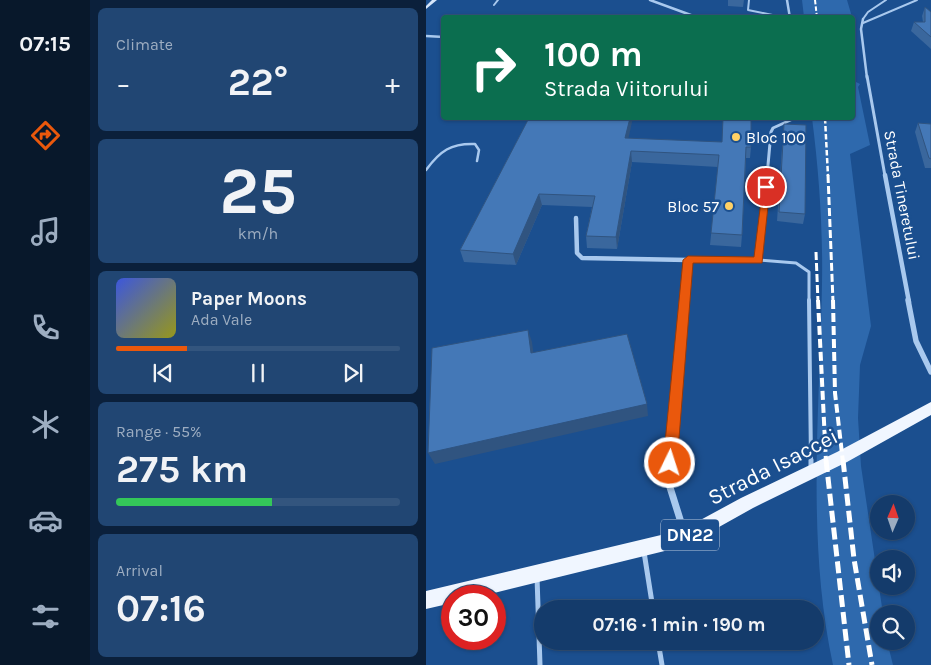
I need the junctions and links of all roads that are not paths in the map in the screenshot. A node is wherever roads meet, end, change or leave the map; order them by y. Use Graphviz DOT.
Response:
graph roads {
  1 [pos="434,0"];
  2 [pos="498,0"];
  3 [pos="650,0"];
  4 [pos="749,0"];
  5 [pos="787,0"];
  6 [pos="886,0"];
  7 [pos="917,0"];
  8 [pos="427,5"];
  9 [pos="494,5"];
  10 [pos="690,15"];
  11 [pos="774,15"];
  12 [pos="789,15"];
  13 [pos="863,21"];
  14 [pos="426,36"];
  15 [pos="441,37"];
  16 [pos="791,120"];
  17 [pos="477,161"];
  18 [pos="426,170"];
  19 [pos="576,218"];
  20 [pos="688,260"];
  21 [pos="758,260"];
  22 [pos="931,372"];
  23 [pos="931,408"];
  24 [pos="811,473"];
  25 [pos="685,538"];
  26 [pos="643,548"];
  27 [pos="537,575"];
  28 [pos="426,600"];
  29 [pos="652,600"];
  30 [pos="660,650"];
  31 [pos="540,665"];
  32 [pos="662,665"];
  1 -- 8 [label="street"];
  2 -- 9 [label="lane"];
  3 -- 10 [label="street"];
  4 -- 11 [label="lane"];
  5 -- 12 [label="street"];
  6 -- 13 [label="lane"];
  7 -- 13 [label="lane"];
  13 -- 22 [label="street, Strada Tineretului"];
  14 -- 15 [label="street"];
  16 -- 21 [label="street"];
  17 -- 18 [label="lane"];
  19 -- 20 [label="street"];
  20 -- 21 [label="street"];
  20 -- 25 [label="street"];
  21 -- 24 [label="lane"];
  23 -- 24 [label="main road, Strada Isaccei / DN22"];
  24 -- 25 [label="main road, Strada Isaccei / DN22"];
  25 -- 26 [label="main road, Strada Isaccei / DN22"];
  26 -- 27 [label="main road, Strada Isaccei / DN22"];
  26 -- 29 [label="lane"];
  27 -- 28 [label="main road, Strada Isaccei / DN22"];
  27 -- 31 [label="lane"];
  30 -- 32 [label="lane"];
}
